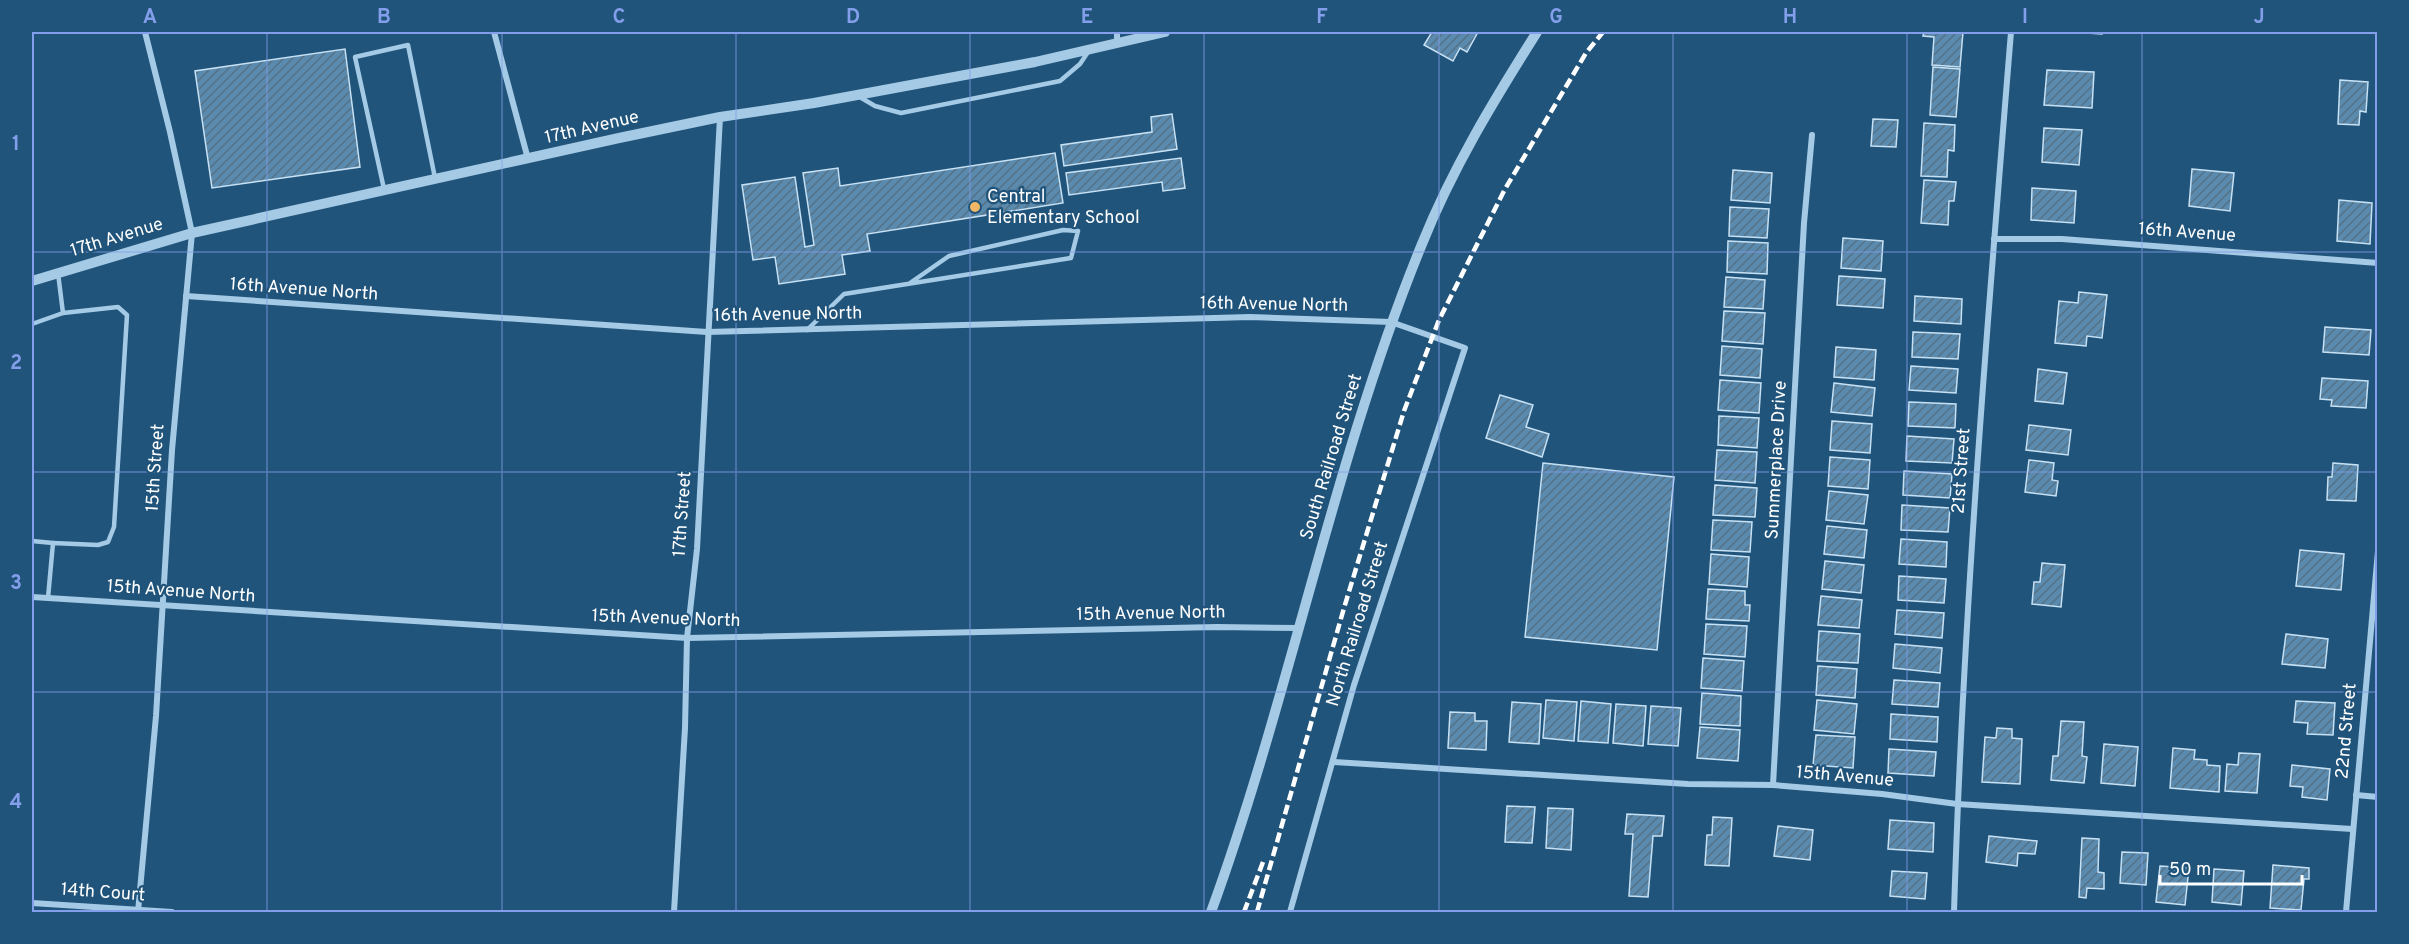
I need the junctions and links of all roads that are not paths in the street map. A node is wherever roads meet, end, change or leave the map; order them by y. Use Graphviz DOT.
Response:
graph roads {
  1 [pos="145,32"];
  2 [pos="494,32"];
  3 [pos="1165,32"];
  4 [pos="1537,32"];
  5 [pos="2011,32"];
  6 [pos="1117,37"];
  7 [pos="1090,49"];
  8 [pos="856,95"];
  9 [pos="720,117"];
  10 [pos="1812,135"];
  11 [pos="528,160"];
  12 [pos="435,180"];
  13 [pos="385,192"];
  14 [pos="192,233"];
  15 [pos="1994,239"];
  16 [pos="2378,263"];
  17 [pos="58,273"];
  18 [pos="32,281"];
  19 [pos="910,283"];
  20 [pos="186,296"];
  21 [pos="63,313"];
  22 [pos="1391,321"];
  23 [pos="32,324"];
  24 [pos="807,330"];
  25 [pos="707,332"];
  26 [pos="32,541"];
  27 [pos="53,543"];
  28 [pos="2378,551"];
  29 [pos="32,597"];
  30 [pos="48,598"];
  31 [pos="162,606"];
  32 [pos="1300,628"];
  33 [pos="687,638"];
  34 [pos="1334,762"];
  35 [pos="1773,785"];
  36 [pos="2356,795"];
  37 [pos="2378,797"];
  38 [pos="1957,804"];
  39 [pos="2352,829"];
  40 [pos="32,903"];
  41 [pos="138,911"];
  42 [pos="172,912"];
  43 [pos="674,912"];
  44 [pos="1211,912"];
  45 [pos="1290,912"];
  46 [pos="1954,912"];
  47 [pos="2346,912"];
  1 -- 14 [label="street, 15th Street"];
  2 -- 11 [label="street"];
  3 -- 6 [label="street, 17th Avenue"];
  4 -- 22 [label="street, South Railroad Street"];
  5 -- 15 [label="street, 21st Street"];
  6 -- 7 [label="street, 17th Avenue"];
  7 -- 8 [label="street, 17th Avenue"];
  7 -- 8 [label="lane"];
  8 -- 9 [label="street, 17th Avenue"];
  9 -- 11 [label="street, 17th Avenue"];
  9 -- 25 [label="street, 17th Street"];
  10 -- 35 [label="street, Summerplace Drive"];
  11 -- 12 [label="street, 17th Avenue"];
  12 -- 13 [label="street, 17th Avenue"];
  12 -- 13 [label="lane"];
  13 -- 14 [label="street, 17th Avenue"];
  14 -- 17 [label="street, 17th Avenue"];
  14 -- 20 [label="street, 15th Street"];
  15 -- 16 [label="street, 16th Avenue"];
  15 -- 38 [label="street, 21st Street"];
  17 -- 18 [label="street, 17th Avenue"];
  17 -- 21 [label="lane"];
  19 -- 19 [label="lane"];
  19 -- 24 [label="lane"];
  20 -- 25 [label="street, 16th Avenue North"];
  20 -- 31 [label="street, 15th Street"];
  21 -- 23 [label="lane"];
  21 -- 27 [label="lane"];
  22 -- 24 [label="street, 16th Avenue North"];
  22 -- 32 [label="street, South Railroad Street"];
  22 -- 34 [label="street, North Railroad Street"];
  24 -- 25 [label="street, 16th Avenue North"];
  25 -- 33 [label="street, 17th Street"];
  26 -- 27 [label="lane"];
  27 -- 30 [label="lane"];
  28 -- 36 [label="street, 22nd Street"];
  29 -- 30 [label="street, 15th Avenue North"];
  30 -- 31 [label="street, 15th Avenue North"];
  31 -- 33 [label="street, 15th Avenue North"];
  31 -- 41 [label="street, 15th Street"];
  32 -- 33 [label="street, 15th Avenue North"];
  32 -- 44 [label="street, South Railroad Street"];
  33 -- 43 [label="street, 17th Street"];
  34 -- 35 [label="street, 15th Avenue"];
  34 -- 45 [label="street, North Railroad Street"];
  35 -- 38 [label="street, 15th Avenue"];
  36 -- 37 [label="street"];
  36 -- 39 [label="street, 22nd Street"];
  38 -- 39 [label="street, 15th Avenue"];
  38 -- 46 [label="street, 21st Street"];
  39 -- 47 [label="street, 22nd Street"];
  40 -- 41 [label="street, 14th Court"];
  41 -- 42 [label="street, 14th Court"];
}
